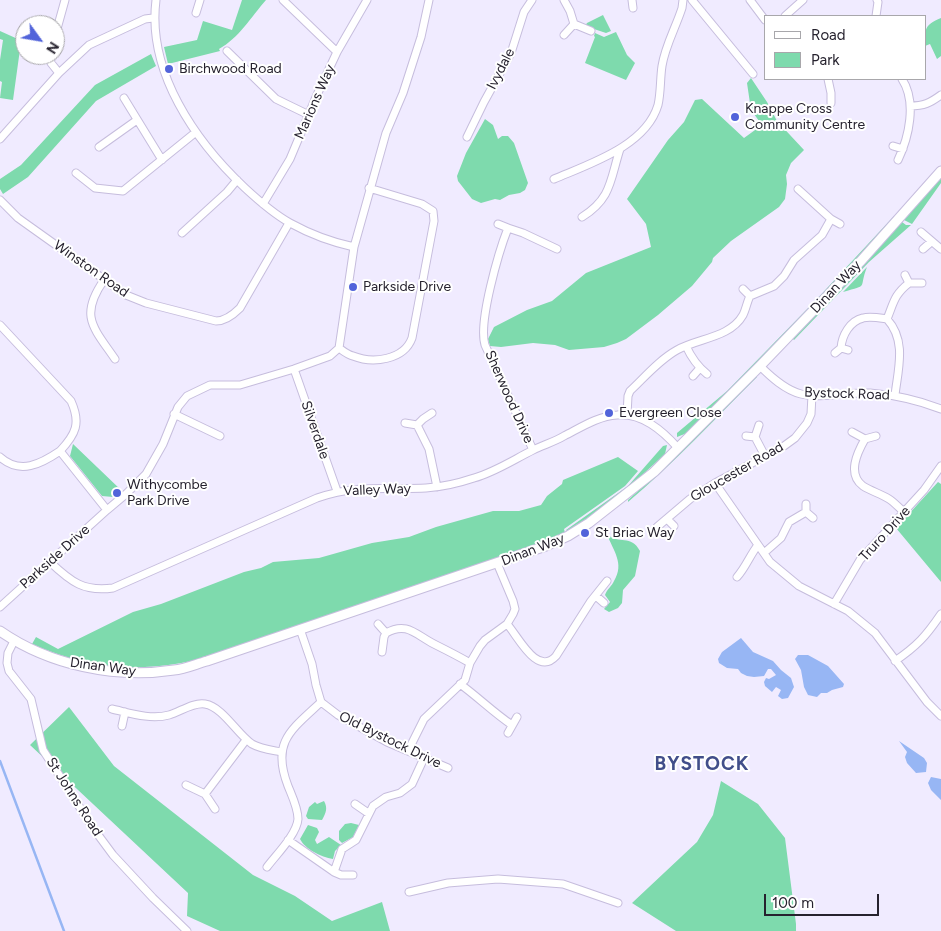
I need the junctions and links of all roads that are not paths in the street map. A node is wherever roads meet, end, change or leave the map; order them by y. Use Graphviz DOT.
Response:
graph roads {
  1 [pos="65,0"];
  2 [pos="156,0"];
  3 [pos="200,0"];
  4 [pos="283,0"];
  5 [pos="367,0"];
  6 [pos="429,0"];
  7 [pos="532,0"];
  8 [pos="564,0"];
  9 [pos="632,0"];
  10 [pos="683,0"];
  11 [pos="692,0"];
  12 [pos="750,0"];
  13 [pos="804,0"];
  14 [pos="877,0"];
  15 [pos="633,8"];
  16 [pos="196,13"];
  17 [pos="61,15"];
  18 [pos="786,15"];
  19 [pos="876,15"];
  20 [pos="154,18"];
  21 [pos="764,19"];
  22 [pos="574,24"];
  23 [pos="591,31"];
  24 [pos="564,35"];
  25 [pos="227,51"];
  26 [pos="337,52"];
  27 [pos="53,65"];
  28 [pos="60,73"];
  29 [pos="753,74"];
  30 [pos="828,80"];
  31 [pos="903,80"];
  32 [pos="941,95"];
  33 [pos="124,98"];
  34 [pos="831,103"];
  35 [pos="910,106"];
  36 [pos="308,115"];
  37 [pos="137,120"];
  38 [pos="196,132"];
  39 [pos="467,137"];
  40 [pos="0,139"];
  41 [pos="894,146"];
  42 [pos="100,147"];
  43 [pos="620,149"];
  44 [pos="903,150"];
  45 [pos="162,160"];
  46 [pos="898,160"];
  47 [pos="941,171"];
  48 [pos="76,173"];
  49 [pos="554,179"];
  50 [pos="237,180"];
  51 [pos="369,188"];
  52 [pos="798,189"];
  53 [pos="0,200"];
  54 [pos="263,204"];
  55 [pos="582,217"];
  56 [pos="831,219"];
  57 [pos="289,223"];
  58 [pos="498,224"];
  59 [pos="840,224"];
  60 [pos="508,228"];
  61 [pos="921,232"];
  62 [pos="182,233"];
  63 [pos="931,242"];
  64 [pos="354,246"];
  65 [pos="557,249"];
  66 [pos="941,249"];
  67 [pos="923,250"];
  68 [pos="905,275"];
  69 [pos="104,280"];
  70 [pos="909,283"];
  71 [pos="922,283"];
  72 [pos="743,289"];
  73 [pos="750,296"];
  74 [pos="887,319"];
  75 [pos="0,324"];
  76 [pos="686,346"];
  77 [pos="339,348"];
  78 [pos="841,350"];
  79 [pos="115,359"];
  80 [pos="760,366"];
  81 [pos="700,368"];
  82 [pos="294,369"];
  83 [pos="707,374"];
  84 [pos="693,376"];
  85 [pos="812,395"];
  86 [pos="895,396"];
  87 [pos="941,409"];
  88 [pos="432,413"];
  89 [pos="174,414"];
  90 [pos="628,415"];
  91 [pos="405,423"];
  92 [pos="417,425"];
  93 [pos="758,425"];
  94 [pos="852,432"];
  95 [pos="220,436"];
  96 [pos="746,436"];
  97 [pos="876,436"];
  98 [pos="755,437"];
  99 [pos="865,439"];
  100 [pos="678,448"];
  101 [pos="60,450"];
  102 [pos="532,450"];
  103 [pos="765,456"];
  104 [pos="0,457"];
  105 [pos="941,466"];
  106 [pos="715,483"];
  107 [pos="437,487"];
  108 [pos="337,491"];
  109 [pos="106,510"];
  110 [pos="904,512"];
  111 [pos="813,518"];
  112 [pos="667,520"];
  113 [pos="674,526"];
  114 [pos="658,527"];
  115 [pos="758,545"];
  116 [pos="764,553"];
  117 [pos="50,562"];
  118 [pos="497,564"];
  119 [pos="736,577"];
  120 [pos="607,581"];
  121 [pos="596,596"];
  122 [pos="604,603"];
  123 [pos="834,604"];
  124 [pos="0,607"];
  125 [pos="941,614"];
  126 [pos="378,624"];
  127 [pos="507,624"];
  128 [pos="300,630"];
  129 [pos="0,631"];
  130 [pos="386,633"];
  131 [pos="14,641"];
  132 [pos="382,652"];
  133 [pos="895,661"];
  134 [pos="470,663"];
  135 [pos="460,684"];
  136 [pos="321,702"];
  137 [pos="112,709"];
  138 [pos="125,712"];
  139 [pos="941,716"];
  140 [pos="517,718"];
  141 [pos="512,725"];
  142 [pos="122,726"];
  143 [pos="508,733"];
  144 [pos="246,740"];
  145 [pos="408,750"];
  146 [pos="281,752"];
  147 [pos="424,758"];
  148 [pos="448,768"];
  149 [pos="186,785"];
  150 [pos="205,794"];
  151 [pos="355,804"];
  152 [pos="215,809"];
  153 [pos="368,813"];
  154 [pos="288,840"];
  155 [pos="267,867"];
  156 [pos="334,872"];
  157 [pos="353,875"];
  158 [pos="409,892"];
  159 [pos="618,903"];
  160 [pos="187,931"];
  1 -- 17 [label="street"];
  2 -- 20 [label="street"];
  3 -- 16 [label="street"];
  4 -- 26 [label="street"];
  5 -- 26 [label="street, Marions Way"];
  6 -- 51 [label="street"];
  7 -- 39 [label="street, Ivydale"];
  8 -- 22 [label="street"];
  9 -- 15 [label="street"];
  10 -- 43 [label="street"];
  11 -- 29 [label="street"];
  12 -- 21 [label="street"];
  13 -- 18 [label="street"];
  14 -- 19 [label="street"];
  20 -- 28 [label="street"];
  20 -- 38 [label="street"];
  22 -- 23 [label="street"];
  22 -- 24 [label="street"];
  25 -- 36 [label="street"];
  26 -- 36 [label="street, Marions Way"];
  27 -- 28 [label="street"];
  28 -- 40 [label="street"];
  30 -- 34 [label="street"];
  31 -- 35 [label="street"];
  32 -- 35 [label="street"];
  33 -- 37 [label="street"];
  35 -- 44 [label="street"];
  36 -- 54 [label="street, Marions Way"];
  37 -- 42 [label="street"];
  37 -- 45 [label="street"];
  38 -- 45 [label="street"];
  38 -- 50 [label="street"];
  41 -- 44 [label="street"];
  43 -- 49 [label="street"];
  43 -- 55 [label="street"];
  44 -- 46 [label="street"];
  45 -- 48 [label="street"];
  47 -- 80 [label="street, Dinan Way"];
  50 -- 54 [label="street"];
  50 -- 62 [label="street"];
  51 -- 64 [label="street"];
  51 -- 77 [label="street"];
  52 -- 56 [label="street"];
  53 -- 69 [label="street, Winston Road"];
  54 -- 57 [label="street"];
  56 -- 59 [label="street"];
  56 -- 73 [label="street"];
  57 -- 64 [label="street"];
  57 -- 69 [label="street, Winston Road"];
  58 -- 60 [label="street"];
  60 -- 65 [label="street"];
  60 -- 102 [label="street, Sherwood Drive"];
  61 -- 63 [label="street"];
  63 -- 66 [label="street"];
  63 -- 67 [label="street"];
  64 -- 77 [label="street"];
  68 -- 70 [label="street"];
  69 -- 79 [label="street"];
  70 -- 71 [label="street"];
  70 -- 74 [label="street"];
  72 -- 73 [label="street"];
  73 -- 76 [label="street"];
  74 -- 78 [label="street"];
  74 -- 86 [label="street"];
  75 -- 101 [label="street"];
  76 -- 81 [label="street"];
  76 -- 90 [label="street"];
  77 -- 82 [label="street, Parkside Drive"];
  80 -- 85 [label="street, Bystock Road"];
  80 -- 100 [label="street, Dinan Way"];
  81 -- 83 [label="street"];
  81 -- 84 [label="street"];
  82 -- 89 [label="street, Parkside Drive"];
  82 -- 108 [label="street, Silverdale"];
  85 -- 86 [label="street, Bystock Road"];
  85 -- 103 [label="street, Gloucester Road"];
  86 -- 87 [label="street, Bystock Road"];
  88 -- 92 [label="street"];
  89 -- 95 [label="street"];
  89 -- 109 [label="street, Parkside Drive"];
  90 -- 100 [label="street, Valley Way"];
  90 -- 102 [label="street, Valley Way"];
  91 -- 92 [label="street"];
  92 -- 107 [label="street"];
  93 -- 98 [label="street"];
  94 -- 99 [label="street"];
  96 -- 98 [label="street"];
  97 -- 99 [label="street"];
  98 -- 103 [label="street"];
  99 -- 110 [label="street"];
  100 -- 118 [label="street, Dinan Way"];
  101 -- 104 [label="street"];
  101 -- 109 [label="street"];
  102 -- 107 [label="street, Valley Way"];
  103 -- 106 [label="street, Gloucester Road"];
  105 -- 110 [label="street, Truro Drive"];
  106 -- 112 [label="street, Gloucester Road"];
  106 -- 115 [label="street"];
  107 -- 108 [label="street, Valley Way"];
  108 -- 117 [label="street, Valley Way"];
  109 -- 117 [label="street, Parkside Drive"];
  110 -- 123 [label="street, Truro Drive"];
  111 -- 116 [label="street"];
  112 -- 113 [label="street"];
  112 -- 114 [label="street, Gloucester Road"];
  115 -- 116 [label="street"];
  115 -- 119 [label="street"];
  116 -- 123 [label="street"];
  117 -- 124 [label="street, Parkside Drive"];
  118 -- 127 [label="street"];
  118 -- 128 [label="street, Dinan Way"];
  120 -- 121 [label="street"];
  121 -- 122 [label="street"];
  121 -- 127 [label="street"];
  123 -- 133 [label="street"];
  125 -- 133 [label="street"];
  126 -- 130 [label="street"];
  127 -- 134 [label="street"];
  128 -- 131 [label="street, Dinan Way"];
  128 -- 136 [label="street"];
  129 -- 131 [label="street, Dinan Way"];
  130 -- 132 [label="street"];
  130 -- 134 [label="street"];
  131 -- 160 [label="street, St Johns Road"];
  133 -- 139 [label="street"];
  134 -- 135 [label="street"];
  135 -- 141 [label="street"];
  135 -- 145 [label="street"];
  136 -- 145 [label="street, Old Bystock Drive"];
  136 -- 146 [label="street"];
  137 -- 138 [label="street"];
  138 -- 142 [label="street"];
  138 -- 144 [label="street"];
  140 -- 141 [label="street"];
  141 -- 143 [label="street"];
  144 -- 146 [label="street"];
  144 -- 150 [label="street"];
  145 -- 147 [label="street, Old Bystock Drive"];
  146 -- 154 [label="street"];
  147 -- 148 [label="street, Old Bystock Drive"];
  147 -- 153 [label="street"];
  149 -- 150 [label="street"];
  150 -- 152 [label="street"];
  151 -- 153 [label="street"];
  153 -- 156 [label="street"];
  154 -- 155 [label="street"];
  154 -- 156 [label="street"];
  156 -- 157 [label="street"];
  158 -- 159 [label="street"];
}
